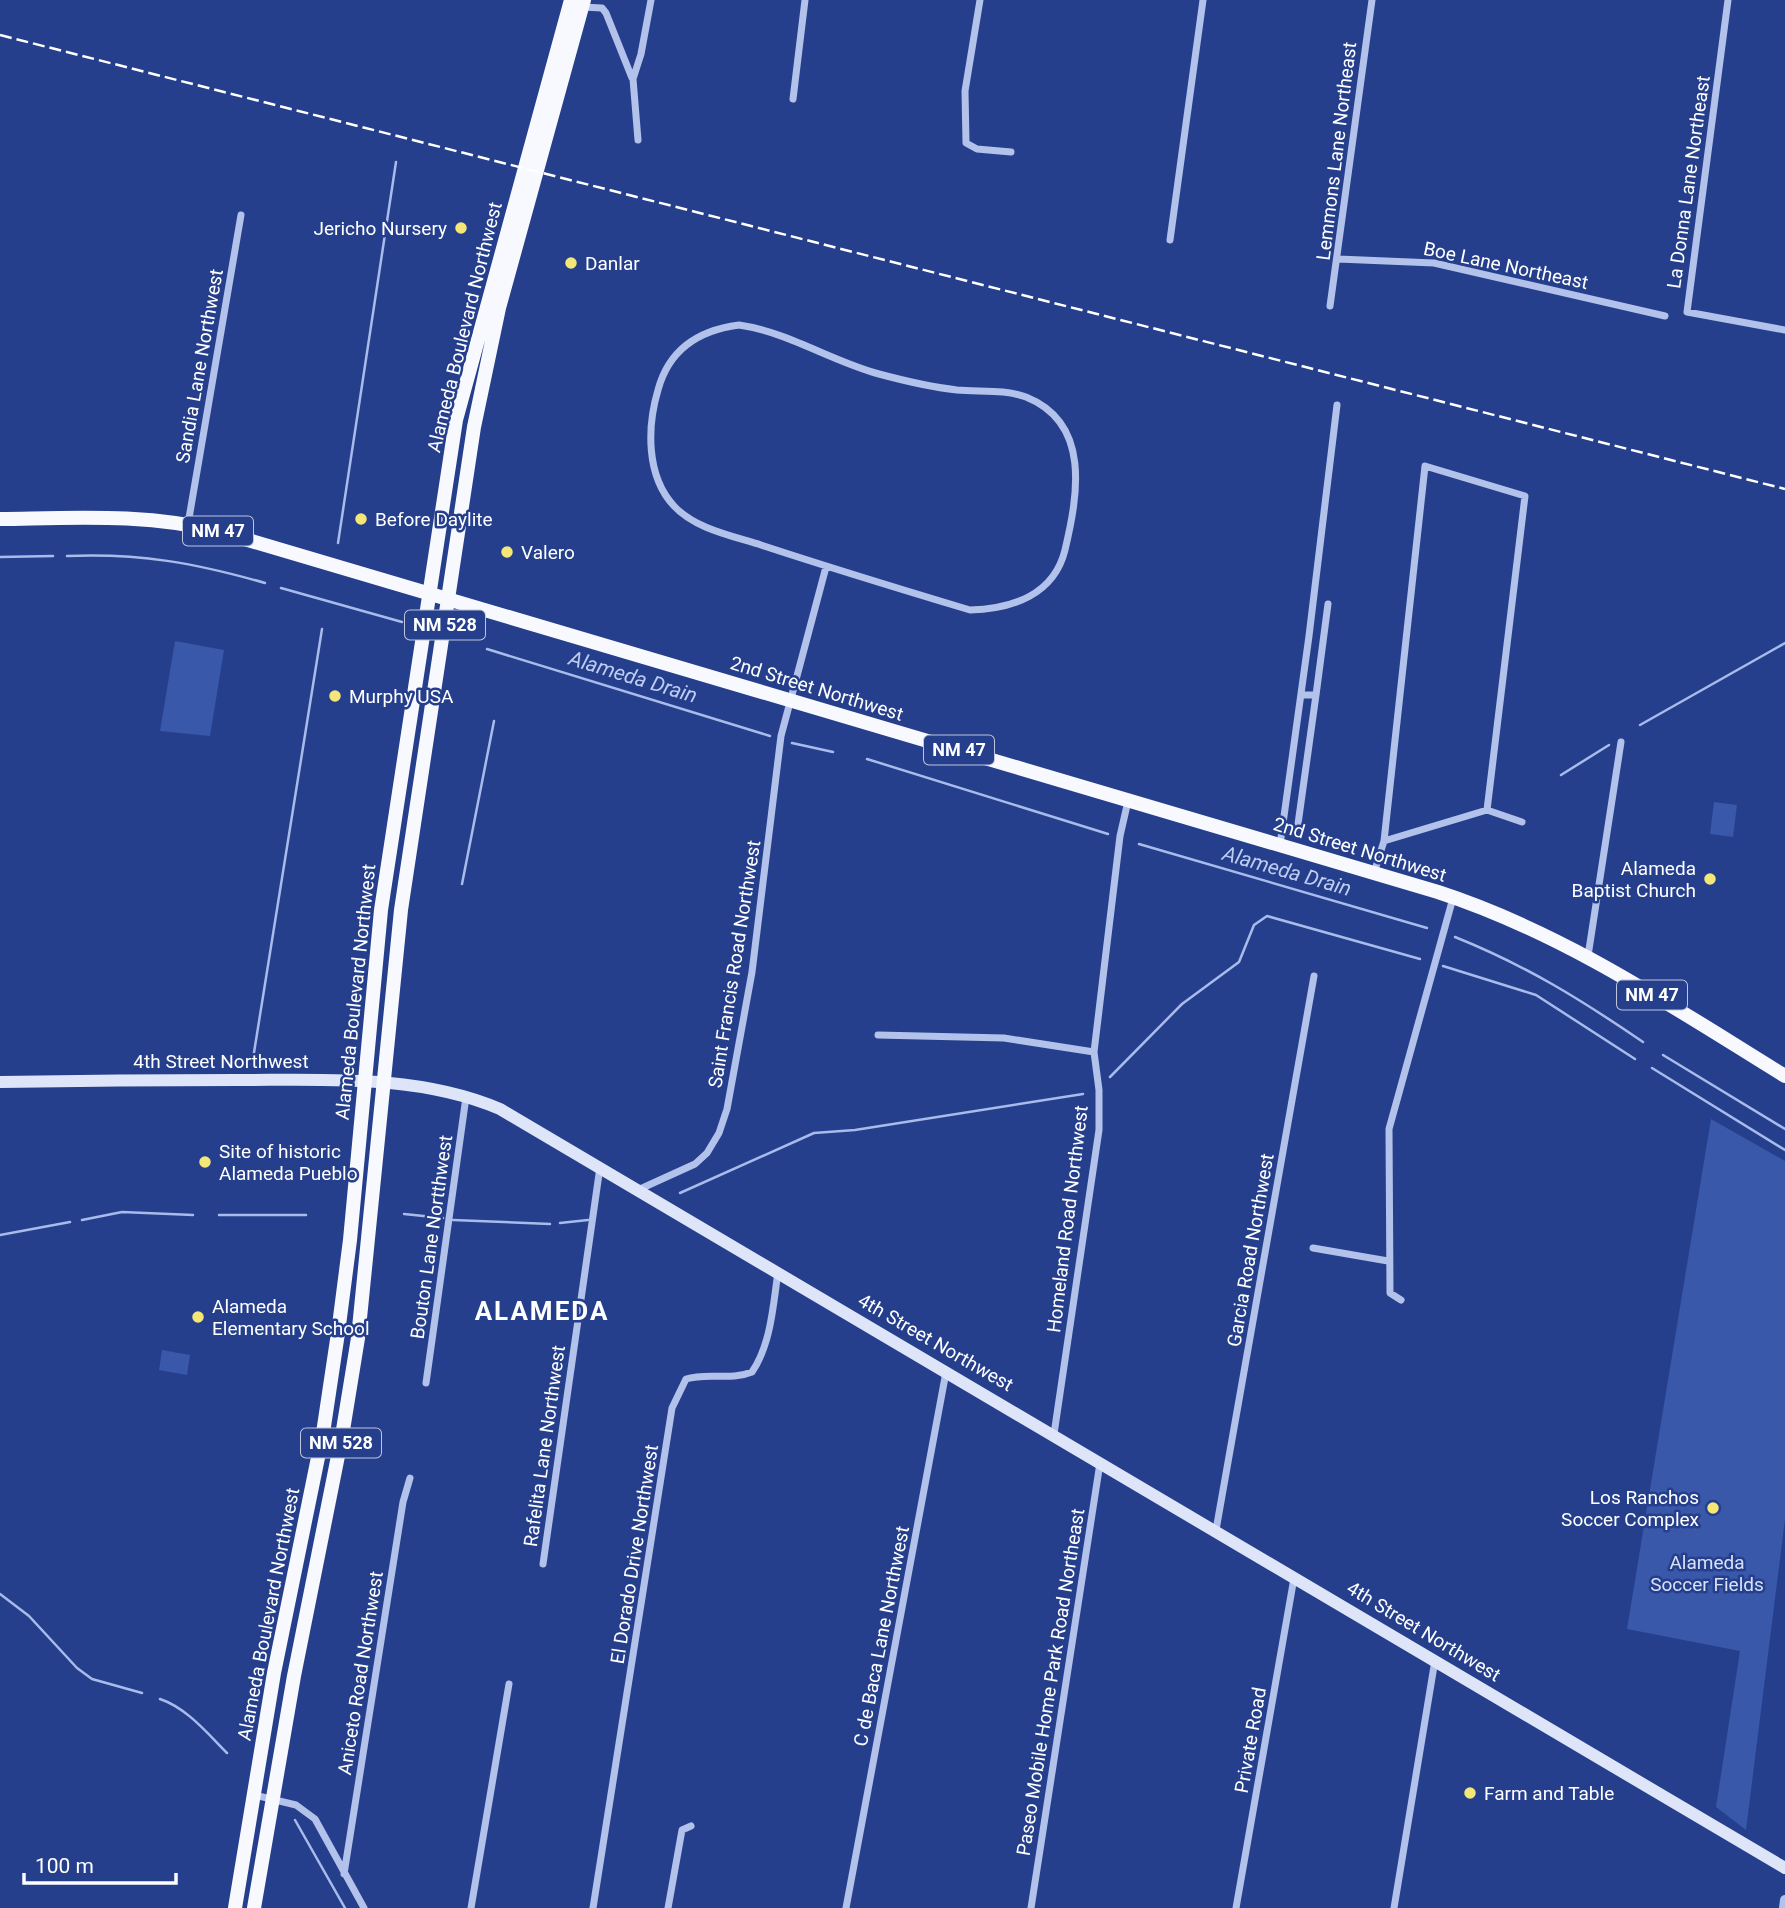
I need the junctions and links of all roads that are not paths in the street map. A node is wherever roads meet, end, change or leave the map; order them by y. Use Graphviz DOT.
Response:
graph roads {
  1 [pos="651,0"];
  2 [pos="805,0"];
  3 [pos="980,0"];
  4 [pos="1203,0"];
  5 [pos="1371,0"];
  6 [pos="1728,0"];
  7 [pos="579,2"];
  8 [pos="633,79"];
  9 [pos="793,99"];
  10 [pos="638,140"];
  11 [pos="1011,152"];
  12 [pos="530,170"];
  13 [pos="241,215"];
  14 [pos="1170,240"];
  15 [pos="1338,259"];
  16 [pos="1330,306"];
  17 [pos="1665,316"];
  18 [pos="1785,330"];
  19 [pos="1337,405"];
  20 [pos="0,519"];
  21 [pos="188,524"];
  22 [pos="826,567"];
  23 [pos="428,594"];
  24 [pos="449,600"];
  25 [pos="1328,604"];
  26 [pos="1301,695"];
  27 [pos="1315,695"];
  28 [pos="790,699"];
  29 [pos="1621,742"];
  30 [pos="1128,800"];
  31 [pos="1487,810"];
  32 [pos="1522,822"];
  33 [pos="1298,824"];
  34 [pos="1384,841"];
  35 [pos="1280,846"];
  36 [pos="1374,874"];
  37 [pos="1453,897"];
  38 [pos="1588,956"];
  39 [pos="1314,976"];
  40 [pos="878,1035"];
  41 [pos="1094,1052"];
  42 [pos="1785,1076"];
  43 [pos="0,1082"];
  44 [pos="363,1082"];
  45 [pos="382,1083"];
  46 [pos="466,1096"];
  47 [pos="600,1166"];
  48 [pos="640,1189"];
  49 [pos="1313,1248"];
  50 [pos="1388,1262"];
  51 [pos="778,1272"];
  52 [pos="1401,1300"];
  53 [pos="946,1371"];
  54 [pos="426,1383"];
  55 [pos="1054,1434"];
  56 [pos="1101,1460"];
  57 [pos="410,1478"];
  58 [pos="1216,1531"];
  59 [pos="543,1564"];
  60 [pos="1294,1577"];
  61 [pos="1435,1659"];
  62 [pos="509,1684"];
  63 [pos="254,1795"];
  64 [pos="271,1799"];
  65 [pos="691,1826"];
  66 [pos="1785,1868"];
  67 [pos="344,1874"];
  68 [pos="1785,1900"];
  69 [pos="235,1908"];
  70 [pos="254,1908"];
  71 [pos="364,1908"];
  72 [pos="471,1908"];
  73 [pos="593,1908"];
  74 [pos="668,1908"];
  75 [pos="846,1908"];
  76 [pos="1031,1908"];
  77 [pos="1236,1908"];
  78 [pos="1394,1908"];
  79 [pos="1784,1908"];
  1 -- 8 [label="street"];
  2 -- 9 [label="street"];
  3 -- 11 [label="street"];
  4 -- 14 [label="street"];
  5 -- 15 [label="street, Lemmons Lane Northeast"];
  6 -- 18 [label="street, La Donna Lane Northeast"];
  7 -- 8 [label="street"];
  7 -- 12 [label="main road, NM 528"];
  8 -- 10 [label="street"];
  12 -- 23 [label="main road, Alameda Boulevard Northwest / NM 528"];
  12 -- 24 [label="main road, Alameda Boulevard Northwest / NM 528"];
  13 -- 21 [label="street, Sandia Lane Northwest"];
  15 -- 16 [label="street, Lemmons Lane Northeast"];
  15 -- 17 [label="street, Boe Lane Northeast"];
  19 -- 26 [label="street"];
  20 -- 21 [label="main road, 2nd Street Northwest / NM 47"];
  21 -- 23 [label="main road, 2nd Street Northwest / NM 47"];
  22 -- 22 [label="street"];
  22 -- 28 [label="street, Saint Francis Road Northwest"];
  23 -- 24 [label="main road, 2nd Street Northwest / NM 47"];
  23 -- 44 [label="main road, Alameda Boulevard Northwest / NM 528"];
  24 -- 28 [label="main road, 2nd Street Northwest / NM 47"];
  24 -- 45 [label="main road, Alameda Boulevard Northwest / NM 528"];
  25 -- 27 [label="street"];
  26 -- 27 [label="street"];
  26 -- 35 [label="street"];
  27 -- 33 [label="street"];
  28 -- 30 [label="main road, 2nd Street Northwest / NM 47"];
  28 -- 48 [label="street, Saint Francis Road Northwest"];
  29 -- 38 [label="street"];
  30 -- 35 [label="main road, 2nd Street Northwest / NM 47"];
  30 -- 41 [label="street, Homeland Road Northwest"];
  31 -- 32 [label="street"];
  31 -- 34 [label="street"];
  31 -- 34 [label="street"];
  34 -- 36 [label="street"];
  35 -- 36 [label="main road, 2nd Street Northwest / NM 47"];
  36 -- 37 [label="main road, 2nd Street Northwest / NM 47"];
  37 -- 38 [label="main road, 2nd Street Northwest / NM 47"];
  37 -- 50 [label="street"];
  38 -- 42 [label="main road, 2nd Street Northwest / NM 47"];
  39 -- 58 [label="street, Garcia Road Northwest"];
  40 -- 41 [label="street"];
  41 -- 55 [label="street, Homeland Road Northwest"];
  43 -- 44 [label="main road, 4th Street Northwest"];
  44 -- 45 [label="main road, 4th Street Northwest"];
  44 -- 63 [label="main road, Alameda Boulevard Northwest / NM 528"];
  45 -- 46 [label="main road, 4th Street Northwest"];
  45 -- 64 [label="main road, Alameda Boulevard Northwest / NM 528"];
  46 -- 47 [label="main road, 4th Street Northwest"];
  46 -- 54 [label="street, Bouton Lane Nortthwest"];
  47 -- 48 [label="main road, 4th Street Northwest"];
  47 -- 59 [label="street, Rafelita Lane Northwest"];
  48 -- 51 [label="main road, 4th Street Northwest"];
  49 -- 50 [label="street"];
  50 -- 52 [label="street"];
  51 -- 53 [label="main road, 4th Street Northwest"];
  51 -- 73 [label="street, El Dorado Drive Northwest"];
  53 -- 55 [label="main road, 4th Street Northwest"];
  53 -- 75 [label="street, C de Baca Lane Northwest"];
  55 -- 56 [label="main road, 4th Street Northwest"];
  56 -- 58 [label="main road, 4th Street Northwest"];
  56 -- 76 [label="street, Paseo Mobile Home Park Road Northeast"];
  57 -- 67 [label="street, Aniceto Road Northwest"];
  58 -- 60 [label="main road, 4th Street Northwest"];
  60 -- 61 [label="main road, 4th Street Northwest"];
  60 -- 77 [label="street, Private Road"];
  61 -- 66 [label="main road, 4th Street Northwest"];
  61 -- 78 [label="street"];
  62 -- 72 [label="street"];
  63 -- 64 [label="street"];
  63 -- 69 [label="main road, Alameda Boulevard Northwest / NM 528"];
  64 -- 67 [label="street"];
  64 -- 70 [label="main road, Alameda Boulevard Northwest / NM 528"];
  65 -- 74 [label="street"];
  67 -- 71 [label="street"];
  68 -- 79 [label="street"];
}
